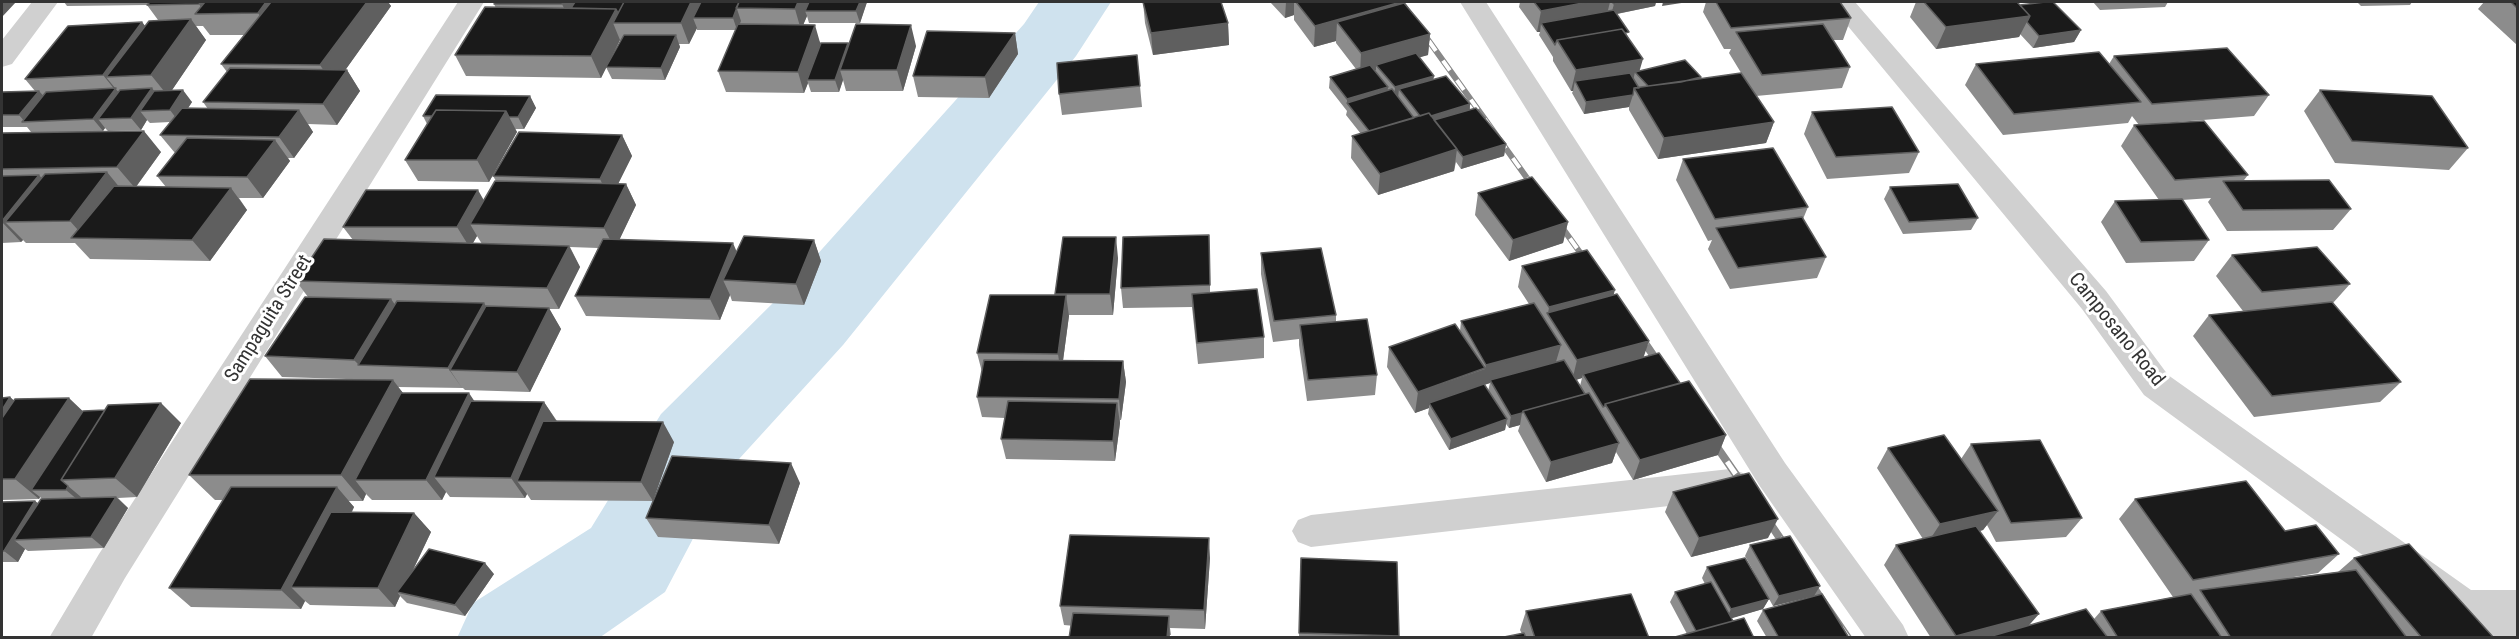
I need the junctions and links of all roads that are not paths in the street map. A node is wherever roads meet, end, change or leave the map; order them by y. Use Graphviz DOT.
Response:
graph roads {
  1 [pos="45,2"];
  2 [pos="471,2"];
  3 [pos="1473,2"];
  4 [pos="1841,2"];
  5 [pos="2,58"];
  6 [pos="1772,474"];
  7 [pos="1311,531"];
  8 [pos="2517,607"];
  9 [pos="2464,608"];
  10 [pos="73,631"];
  11 [pos="1889,638"];
  12 [pos="2508,638"];
  1 -- 5 [label="street"];
  2 -- 10 [label="street, Sampaguita Street"];
  3 -- 6 [label="street"];
  4 -- 9 [label="street, Camposano Road"];
  6 -- 7 [label="street"];
  6 -- 11 [label="street"];
  8 -- 9 [label="street"];
  9 -- 12 [label="street, Camposano Road"];
}
